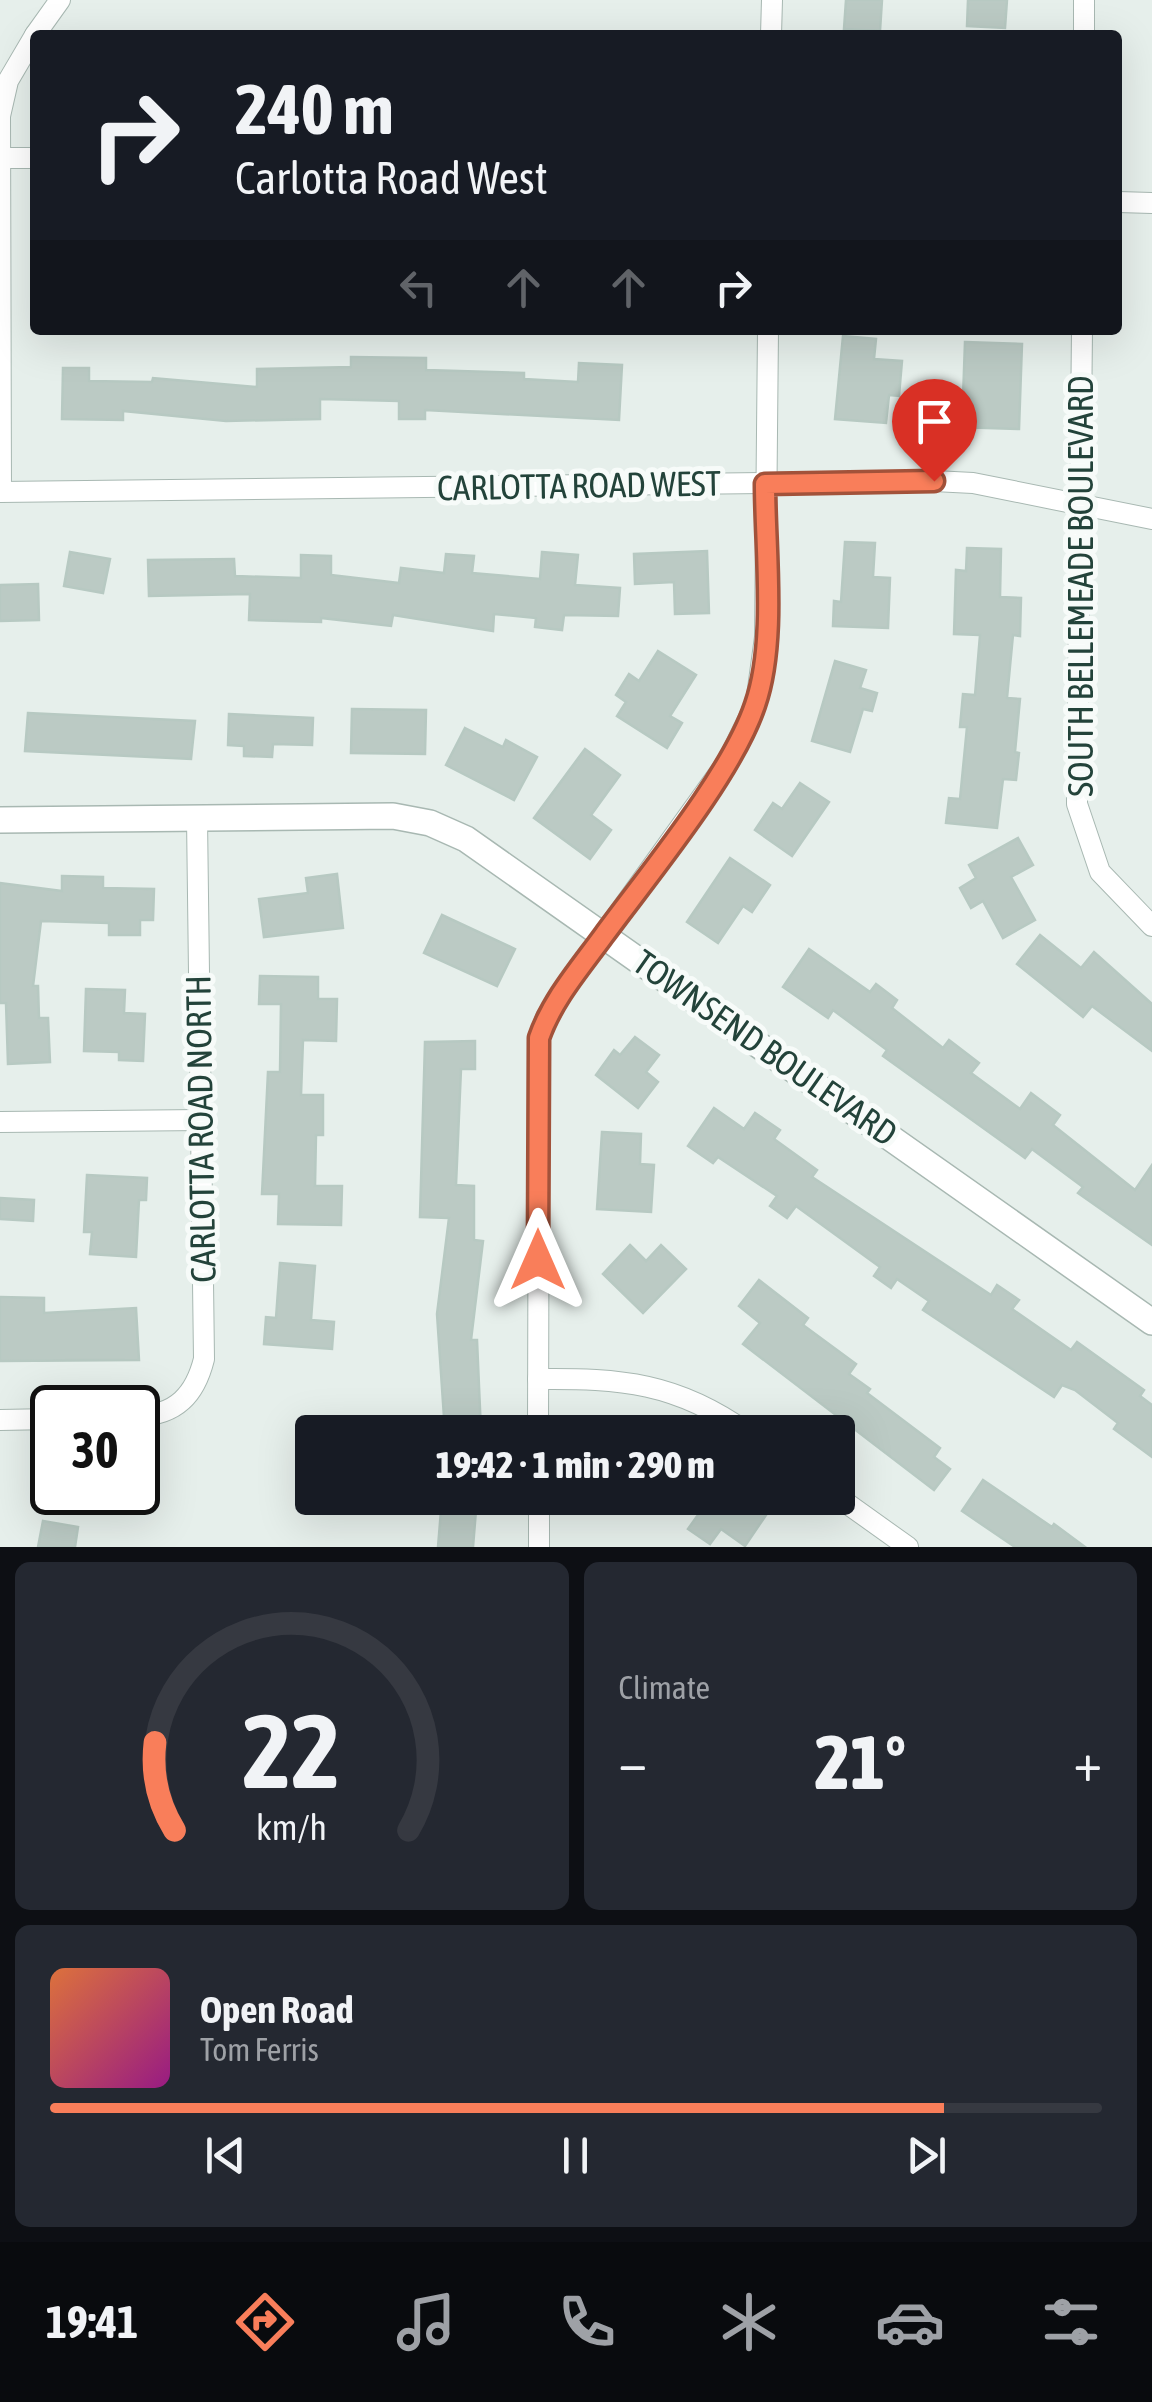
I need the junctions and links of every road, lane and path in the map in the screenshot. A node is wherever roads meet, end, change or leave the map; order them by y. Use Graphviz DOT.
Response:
graph roads {
  1 [pos="60,0"];
  2 [pos="772,0"];
  3 [pos="1084,0"];
  4 [pos="39,30"];
  5 [pos="771,30"];
  6 [pos="1084,30"];
  7 [pos="30,44"];
  8 [pos="0,158"];
  9 [pos="30,158"];
  10 [pos="1122,202"];
  11 [pos="1152,203"];
  12 [pos="768,335"];
  13 [pos="1082,335"];
  14 [pos="765,484"];
  15 [pos="1,492"];
  16 [pos="1080,506"];
  17 [pos="1152,519"];
  18 [pos="197,818"];
  19 [pos="0,820"];
  20 [pos="1152,926"];
  21 [pos="604,934"];
  22 [pos="202,1120"];
  23 [pos="0,1122"];
  24 [pos="1152,1322"];
  25 [pos="538,1379"];
  26 [pos="160,1410"];
  27 [pos="538,1415"];
  28 [pos="717,1415"];
  29 [pos="30,1419"];
  30 [pos="0,1420"];
  31 [pos="855,1509"];
  32 [pos="539,1515"];
  33 [pos="539,1547"];
  34 [pos="908,1547"];
  1 -- 4 [label="street"];
  2 -- 5 [label="street"];
  3 -- 6 [label="street"];
  7 -- 8 [label="street"];
  8 -- 9 [label="street"];
  8 -- 15 [label="street"];
  10 -- 11 [label="street"];
  12 -- 14 [label="street"];
  13 -- 16 [label="street, SOUTH BELLEMEADE BOULEVARD"];
  14 -- 15 [label="street, CARLOTTA ROAD WEST"];
  14 -- 16 [label="street, CARLOTTA ROAD WEST"];
  14 -- 21 [label="street"];
  16 -- 17 [label="street, CARLOTTA ROAD WEST"];
  16 -- 20 [label="street, SOUTH BELLEMEADE BOULEVARD"];
  18 -- 19 [label="street, TOWNSEND BOULEVARD"];
  18 -- 21 [label="street, TOWNSEND BOULEVARD"];
  18 -- 22 [label="street, CARLOTTA ROAD NORTH"];
  21 -- 24 [label="street, TOWNSEND BOULEVARD"];
  21 -- 25 [label="street"];
  22 -- 23 [label="street"];
  22 -- 26 [label="street, CARLOTTA ROAD NORTH"];
  25 -- 27 [label="street"];
  25 -- 28 [label="street"];
  29 -- 30 [label="street"];
  31 -- 34 [label="street"];
  32 -- 33 [label="street"];
}
